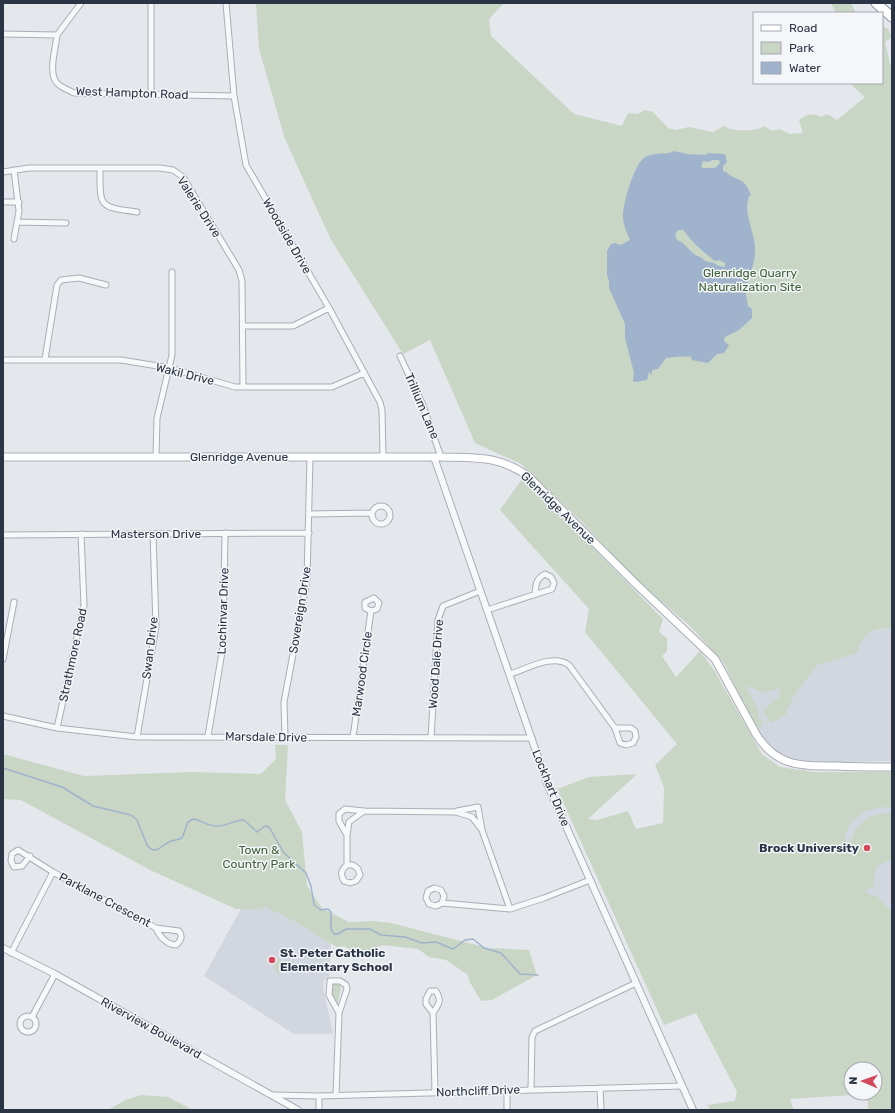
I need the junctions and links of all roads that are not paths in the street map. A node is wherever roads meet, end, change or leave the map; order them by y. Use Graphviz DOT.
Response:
graph roads {
  1 [pos="81,3"];
  2 [pos="151,3"];
  3 [pos="226,3"];
  4 [pos="877,3"];
  5 [pos="892,13"];
  6 [pos="892,16"];
  7 [pos="3,34"];
  8 [pos="57,35"];
  9 [pos="151,94"];
  10 [pos="234,96"];
  11 [pos="100,168"];
  12 [pos="14,170"];
  13 [pos="3,172"];
  14 [pos="3,202"];
  15 [pos="19,202"];
  16 [pos="137,212"];
  17 [pos="17,222"];
  18 [pos="66,223"];
  19 [pos="14,239"];
  20 [pos="172,272"];
  21 [pos="106,286"];
  22 [pos="329,308"];
  23 [pos="243,326"];
  24 [pos="400,356"];
  25 [pos="46,359"];
  26 [pos="3,360"];
  27 [pos="170,368"];
  28 [pos="364,373"];
  29 [pos="243,387"];
  30 [pos="3,457"];
  31 [pos="156,457"];
  32 [pos="310,457"];
  33 [pos="383,457"];
  34 [pos="438,457"];
  35 [pos="372,513"];
  36 [pos="309,514"];
  37 [pos="225,533"];
  38 [pos="309,533"];
  39 [pos="81,534"];
  40 [pos="153,534"];
  41 [pos="3,535"];
  42 [pos="480,591"];
  43 [pos="535,593"];
  44 [pos="14,602"];
  45 [pos="487,610"];
  46 [pos="371,611"];
  47 [pos="3,659"];
  48 [pos="510,674"];
  49 [pos="3,716"];
  50 [pos="57,728"];
  51 [pos="615,728"];
  52 [pos="208,736"];
  53 [pos="136,737"];
  54 [pos="284,737"];
  55 [pos="353,737"];
  56 [pos="431,738"];
  57 [pos="532,738"];
  58 [pos="892,767"];
  59 [pos="364,811"];
  60 [pos="456,812"];
  61 [pos="482,830"];
  62 [pos="347,835"];
  63 [pos="30,856"];
  64 [pos="347,865"];
  65 [pos="53,872"];
  66 [pos="590,880"];
  67 [pos="442,903"];
  68 [pos="510,909"];
  69 [pos="156,928"];
  70 [pos="3,948"];
  71 [pos="11,952"];
  72 [pos="55,974"];
  73 [pos="636,983"];
  74 [pos="433,1013"];
  75 [pos="339,1014"];
  76 [pos="32,1017"];
  77 [pos="682,1086"];
  78 [pos="600,1088"];
  79 [pos="531,1089"];
  80 [pos="506,1090"];
  81 [pos="435,1092"];
  82 [pos="274,1095"];
  83 [pos="336,1095"];
  84 [pos="319,1096"];
  85 [pos="298,1110"];
  86 [pos="319,1110"];
  87 [pos="507,1110"];
  88 [pos="601,1110"];
  89 [pos="693,1110"];
  1 -- 8 [label="street"];
  2 -- 9 [label="street"];
  3 -- 10 [label="street, Woodside Drive"];
  4 -- 5 [label="highway"];
  4 -- 6 [label="highway"];
  7 -- 8 [label="street"];
  8 -- 9 [label="street, West Hampton Road"];
  9 -- 10 [label="street, West Hampton Road"];
  10 -- 22 [label="street, Woodside Drive"];
  11 -- 12 [label="street, Valerie Drive"];
  11 -- 16 [label="street"];
  11 -- 23 [label="street, Valerie Drive"];
  12 -- 13 [label="street, Valerie Drive"];
  12 -- 15 [label="street"];
  14 -- 15 [label="street"];
  15 -- 17 [label="street"];
  17 -- 18 [label="street"];
  17 -- 19 [label="street"];
  20 -- 27 [label="street"];
  21 -- 25 [label="street"];
  22 -- 23 [label="street"];
  22 -- 28 [label="street, Woodside Drive"];
  23 -- 29 [label="street, Valerie Drive"];
  24 -- 34 [label="street, Trillium Lane"];
  25 -- 26 [label="street, Wakil Drive"];
  25 -- 27 [label="street, Wakil Drive"];
  27 -- 29 [label="street, Wakil Drive"];
  27 -- 31 [label="street"];
  28 -- 29 [label="street, Wakil Drive"];
  28 -- 33 [label="street, Woodside Drive"];
  30 -- 31 [label="main road, Glenridge Avenue"];
  31 -- 32 [label="main road, Glenridge Avenue"];
  32 -- 33 [label="main road, Glenridge Avenue"];
  32 -- 36 [label="street, Sovereign Drive"];
  33 -- 34 [label="main road, Glenridge Avenue"];
  34 -- 42 [label="street, Lockhart Drive"];
  34 -- 58 [label="main road, Glenridge Avenue"];
  35 -- 36 [label="street"];
  36 -- 38 [label="street, Sovereign Drive"];
  37 -- 38 [label="street, Masterson Drive"];
  37 -- 40 [label="street, Masterson Drive"];
  37 -- 52 [label="street, Lochinvar Drive"];
  38 -- 54 [label="street, Sovereign Drive"];
  39 -- 40 [label="street, Masterson Drive"];
  39 -- 41 [label="street, Masterson Drive"];
  39 -- 50 [label="street, Strathmore Road"];
  40 -- 53 [label="street, Swan Drive"];
  42 -- 45 [label="street, Lockhart Drive"];
  42 -- 56 [label="street, Wood Dale Drive"];
  43 -- 45 [label="street"];
  44 -- 47 [label="street"];
  45 -- 48 [label="street, Lockhart Drive"];
  46 -- 55 [label="street, Marwood Circle"];
  48 -- 51 [label="street"];
  48 -- 57 [label="street, Lockhart Drive"];
  49 -- 50 [label="street, Marsdale Drive"];
  50 -- 53 [label="street, Marsdale Drive"];
  52 -- 53 [label="street, Marsdale Drive"];
  52 -- 54 [label="street, Marsdale Drive"];
  54 -- 55 [label="street, Marsdale Drive"];
  55 -- 56 [label="street, Marsdale Drive"];
  56 -- 57 [label="street, Marsdale Drive"];
  57 -- 66 [label="street, Lockhart Drive"];
  59 -- 60 [label="street"];
  59 -- 62 [label="street"];
  59 -- 62 [label="street"];
  60 -- 61 [label="street"];
  60 -- 61 [label="street"];
  61 -- 68 [label="street"];
  62 -- 64 [label="street"];
  63 -- 65 [label="street, Parklane Crescent"];
  65 -- 69 [label="street, Parklane Crescent"];
  65 -- 71 [label="street, Parklane Crescent"];
  66 -- 68 [label="street"];
  66 -- 73 [label="street, Lockhart Drive"];
  67 -- 68 [label="street"];
  69 -- 69 [label="street, Parklane Crescent"];
  70 -- 71 [label="street, Riverview Boulevard"];
  71 -- 72 [label="street, Riverview Boulevard"];
  72 -- 76 [label="street"];
  72 -- 82 [label="street, Riverview Boulevard"];
  73 -- 77 [label="street, Lockhart Drive"];
  73 -- 79 [label="street"];
  74 -- 81 [label="street"];
  75 -- 75 [label="street"];
  75 -- 83 [label="street"];
  77 -- 78 [label="street, Northcliff Drive"];
  77 -- 89 [label="street, Lockhart Drive"];
  78 -- 79 [label="street, Northcliff Drive"];
  78 -- 88 [label="street"];
  79 -- 80 [label="street, Northcliff Drive"];
  80 -- 81 [label="street, Northcliff Drive"];
  80 -- 87 [label="street"];
  81 -- 83 [label="street, Northcliff Drive"];
  82 -- 84 [label="street, Northcliff Drive"];
  82 -- 85 [label="street, Riverview Boulevard"];
  83 -- 84 [label="street, Northcliff Drive"];
  84 -- 86 [label="street"];
}
